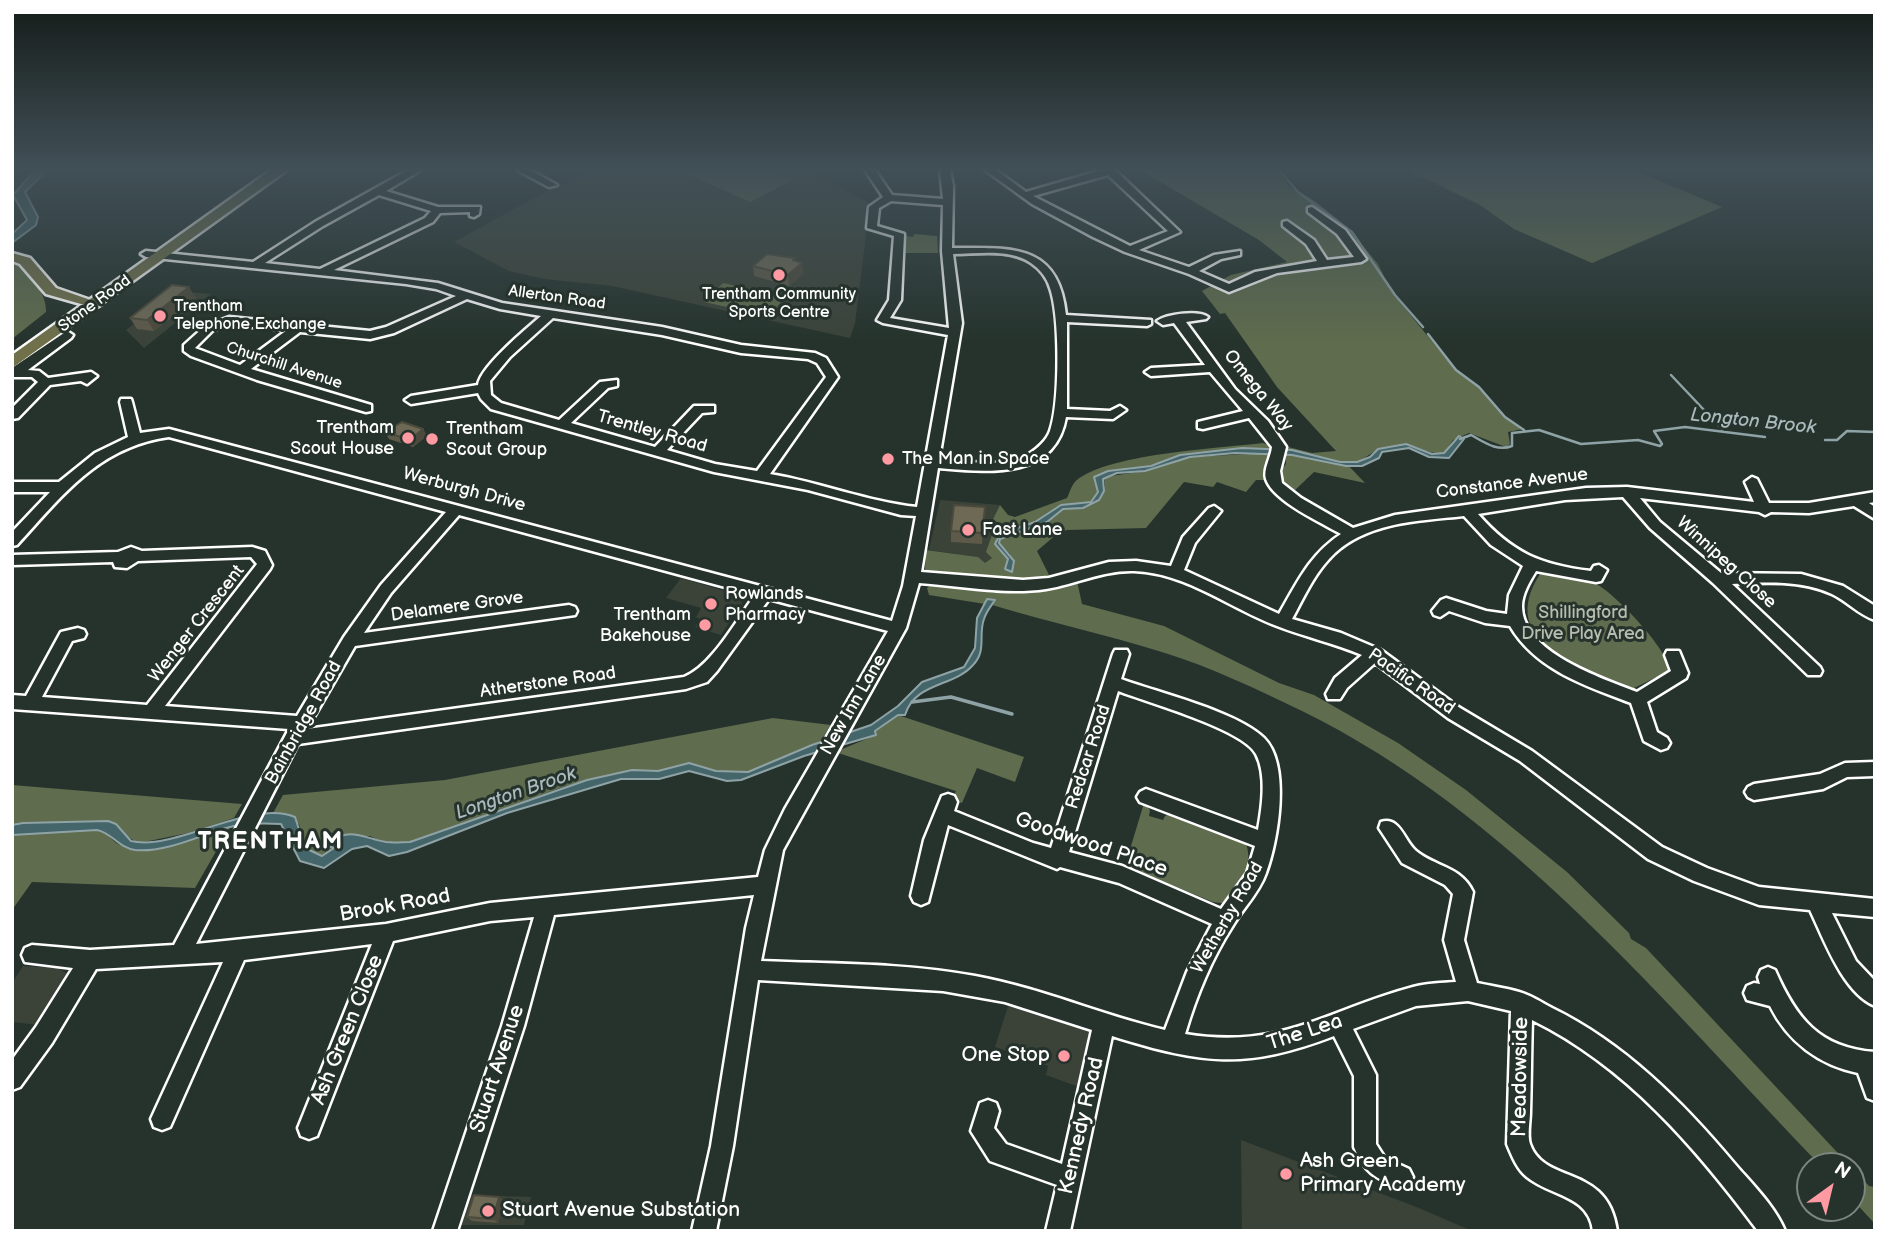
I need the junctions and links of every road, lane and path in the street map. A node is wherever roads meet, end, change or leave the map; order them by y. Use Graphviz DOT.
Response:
graph roads {
  1 [pos="188,228"];
  2 [pos="194,228"];
  3 [pos="312,228"];
  4 [pos="413,228"];
  5 [pos="872,228"];
  6 [pos="947,228"];
  7 [pos="1088,228"];
  8 [pos="1171,228"];
  9 [pos="1292,228"];
  10 [pos="1336,228"];
  11 [pos="899,234"];
  12 [pos="914,236"];
  13 [pos="1129,250"];
  14 [pos="947,251"];
  15 [pos="1236,253"];
  16 [pos="154,255"];
  17 [pos="12,257"];
  18 [pos="1325,263"];
  19 [pos="255,265"];
  20 [pos="1190,271"];
  21 [pos="322,272"];
  22 [pos="465,296"];
  23 [pos="88,302"];
  24 [pos="551,313"];
  25 [pos="1202,317"];
  26 [pos="1061,318"];
  27 [pos="1178,320"];
  28 [pos="1163,321"];
  29 [pos="1147,322"];
  30 [pos="297,328"];
  31 [pos="955,332"];
  32 [pos="67,335"];
  33 [pos="12,351"];
  34 [pos="1213,368"];
  35 [pos="242,370"];
  36 [pos="14,371"];
  37 [pos="1160,373"];
  38 [pos="87,380"];
  39 [pos="46,382"];
  40 [pos="606,383"];
  41 [pos="483,388"];
  42 [pos="418,397"];
  43 [pos="126,402"];
  44 [pos="362,404"];
  45 [pos="701,408"];
  46 [pos="1059,412"];
  47 [pos="1252,413"];
  48 [pos="1118,414"];
  49 [pos="13,415"];
  50 [pos="1208,422"];
  51 [pos="562,424"];
  52 [pos="134,437"];
  53 [pos="658,452"];
  54 [pos="932,463"];
  55 [pos="760,477"];
  56 [pos="12,487"];
  57 [pos="64,487"];
  58 [pos="1759,488"];
  59 [pos="1627,492"];
  60 [pos="1875,497"];
  61 [pos="1857,502"];
  62 [pos="456,509"];
  63 [pos="1765,510"];
  64 [pos="1468,511"];
  65 [pos="923,512"];
  66 [pos="1875,514"];
  67 [pos="1214,516"];
  68 [pos="1353,535"];
  69 [pos="12,541"];
  70 [pos="12,561"];
  71 [pos="1531,565"];
  72 [pos="1176,572"];
  73 [pos="913,577"];
  74 [pos="1601,577"];
  75 [pos="1718,579"];
  76 [pos="766,592"];
  77 [pos="1442,604"];
  78 [pos="569,611"];
  79 [pos="1875,614"];
  80 [pos="1516,621"];
  81 [pos="1282,622"];
  82 [pos="898,628"];
  83 [pos="78,634"];
  84 [pos="350,641"];
  85 [pos="1121,654"];
  86 [pos="1375,654"];
  87 [pos="1672,655"];
  88 [pos="1811,663"];
  89 [pos="1112,683"];
  90 [pos="1341,689"];
  91 [pos="1638,699"];
  92 [pos="12,702"];
  93 [pos="31,703"];
  94 [pos="151,712"];
  95 [pos="297,731"];
  96 [pos="1650,739"];
  97 [pos="1875,769"];
  98 [pos="1755,792"];
  99 [pos="1153,803"];
  100 [pos="1388,828"];
  101 [pos="1265,841"];
  102 [pos="1057,860"];
  103 [pos="765,886"];
  104 [pos="921,896"];
  105 [pos="1817,904"];
  106 [pos="547,906"];
  107 [pos="1875,908"];
  108 [pos="1225,920"];
  109 [pos="386,933"];
  110 [pos="239,951"];
  111 [pos="32,955"];
  112 [pos="179,956"];
  113 [pos="90,960"];
  114 [pos="750,970"];
  115 [pos="1766,989"];
  116 [pos="1469,991"];
  117 [pos="1875,996"];
  118 [pos="1522,1004"];
  119 [pos="1105,1021"];
  120 [pos="1339,1023"];
  121 [pos="1172,1041"];
  122 [pos="1870,1063"];
  123 [pos="12,1079"];
  124 [pos="1875,1090"];
  125 [pos="988,1111"];
  126 [pos="162,1119"];
  127 [pos="309,1128"];
  128 [pos="1401,1177"];
  129 [pos="1069,1178"];
  130 [pos="445,1231"];
  131 [pos="704,1231"];
  132 [pos="1058,1231"];
  133 [pos="1605,1231"];
  134 [pos="1773,1231"];
  1 -- 16 [label="highway, Stone Road"];
  2 -- 16 [label="highway, Stone Road"];
  3 -- 19 [label="street"];
  4 -- 21 [label="street"];
  5 -- 11 [label="street"];
  6 -- 14 [label="street, New Inn Lane"];
  7 -- 13 [label="street"];
  8 -- 13 [label="street"];
  9 -- 18 [label="street"];
  10 -- 18 [label="street"];
  11 -- 12 [label="street"];
  11 -- 31 [label="street"];
  13 -- 20 [label="street"];
  14 -- 26 [label="street"];
  14 -- 31 [label="street, New Inn Lane"];
  15 -- 20 [label="street"];
  16 -- 19 [label="street, Allerton Road"];
  16 -- 23 [label="highway, Stone Road"];
  17 -- 23 [label="main road"];
  18 -- 20 [label="street"];
  19 -- 21 [label="street, Allerton Road"];
  21 -- 22 [label="street, Allerton Road"];
  22 -- 24 [label="street, Allerton Road"];
  22 -- 30 [label="street"];
  23 -- 33 [label="highway, Stone Road"];
  23 -- 36 [label="highway, Stone Road"];
  24 -- 41 [label="street"];
  24 -- 55 [label="street, Allerton Road"];
  25 -- 27 [label="street"];
  26 -- 29 [label="street"];
  26 -- 46 [label="street"];
  27 -- 28 [label="street"];
  27 -- 34 [label="street, Omega Way"];
  30 -- 35 [label="street"];
  30 -- 35 [label="street, Churchill Avenue"];
  31 -- 54 [label="street, New Inn Lane"];
  32 -- 36 [label="street"];
  34 -- 37 [label="street"];
  34 -- 47 [label="street, Omega Way"];
  35 -- 44 [label="street, Churchill Avenue"];
  36 -- 39 [label="street"];
  38 -- 39 [label="street"];
  39 -- 49 [label="street"];
  40 -- 51 [label="street"];
  41 -- 42 [label="street"];
  41 -- 51 [label="street, Trentley Road"];
  43 -- 52 [label="street"];
  45 -- 53 [label="street"];
  46 -- 48 [label="street"];
  46 -- 54 [label="street"];
  47 -- 50 [label="street"];
  47 -- 68 [label="street, Omega Way"];
  51 -- 53 [label="street, Trentley Road"];
  52 -- 57 [label="street, Werburgh Drive"];
  52 -- 62 [label="street, Werburgh Drive"];
  53 -- 55 [label="street, Trentley Road"];
  54 -- 65 [label="street, New Inn Lane"];
  55 -- 65 [label="street, Trentley Road"];
  56 -- 57 [label="street"];
  57 -- 69 [label="street, Werburgh Drive"];
  58 -- 63 [label="street"];
  59 -- 63 [label="street, Constance Avenue"];
  59 -- 64 [label="street, Constance Avenue"];
  59 -- 75 [label="street, Winnipeg Close"];
  60 -- 61 [label="street, Constance Avenue"];
  61 -- 63 [label="street, Constance Avenue"];
  61 -- 66 [label="street"];
  62 -- 76 [label="street, Werburgh Drive"];
  62 -- 84 [label="street, Bainbridge Road"];
  64 -- 68 [label="street, Constance Avenue"];
  64 -- 71 [label="street"];
  65 -- 73 [label="street, New Inn Lane"];
  67 -- 72 [label="street"];
  68 -- 81 [label="street, Constance Avenue"];
  70 -- 94 [label="street, Wenger Crescent"];
  71 -- 74 [label="street"];
  71 -- 80 [label="street"];
  72 -- 73 [label="street, Pacific Road"];
  72 -- 81 [label="street, Pacific Road"];
  73 -- 82 [label="street, New Inn Lane"];
  75 -- 79 [label="street"];
  75 -- 88 [label="street, Winnipeg Close"];
  76 -- 82 [label="street, Werburgh Drive"];
  76 -- 95 [label="street, Atherstone Road"];
  77 -- 80 [label="street"];
  78 -- 84 [label="street, Delamere Grove"];
  80 -- 91 [label="street"];
  81 -- 86 [label="street, Pacific Road"];
  82 -- 103 [label="street, New Inn Lane"];
  83 -- 93 [label="street"];
  84 -- 95 [label="street, Bainbridge Road"];
  85 -- 89 [label="street, Redcar Road"];
  86 -- 90 [label="street"];
  86 -- 105 [label="street, Pacific Road"];
  87 -- 91 [label="street"];
  89 -- 101 [label="street, Wetherby Road"];
  89 -- 102 [label="street, Redcar Road"];
  91 -- 96 [label="street"];
  92 -- 93 [label="street"];
  93 -- 94 [label="street"];
  94 -- 95 [label="street"];
  95 -- 112 [label="street, Bainbridge Road"];
  97 -- 98 [label="street"];
  99 -- 101 [label="street"];
  100 -- 116 [label="street"];
  101 -- 108 [label="street, Wetherby Road"];
  102 -- 104 [label="street, Goodwood Place"];
  102 -- 108 [label="street, Goodwood Place"];
  103 -- 106 [label="street, Brook Road"];
  103 -- 114 [label="street, New Inn Lane"];
  105 -- 107 [label="street, Pacific Road"];
  105 -- 117 [label="street"];
  106 -- 109 [label="street, Brook Road"];
  106 -- 130 [label="street, Stuart Avenue"];
  108 -- 121 [label="street, Wetherby Road"];
  109 -- 110 [label="street, Brook Road"];
  109 -- 127 [label="street, Ash Green Close"];
  110 -- 112 [label="street, Brook Road"];
  110 -- 126 [label="street"];
  111 -- 113 [label="street, Brook Road"];
  112 -- 113 [label="street, Brook Road"];
  113 -- 123 [label="street"];
  114 -- 119 [label="street, The Lea"];
  114 -- 131 [label="street, New Inn Lane"];
  115 -- 122 [label="street"];
  116 -- 118 [label="street, The Lea"];
  116 -- 120 [label="street, The Lea"];
  118 -- 133 [label="street, Meadowside"];
  118 -- 134 [label="street, The Lea"];
  119 -- 121 [label="street, The Lea"];
  119 -- 129 [label="street, Kennedy Road"];
  120 -- 121 [label="street, The Lea"];
  120 -- 128 [label="street"];
  122 -- 124 [label="street"];
  125 -- 129 [label="street"];
  129 -- 132 [label="street, Kennedy Road"];
}
